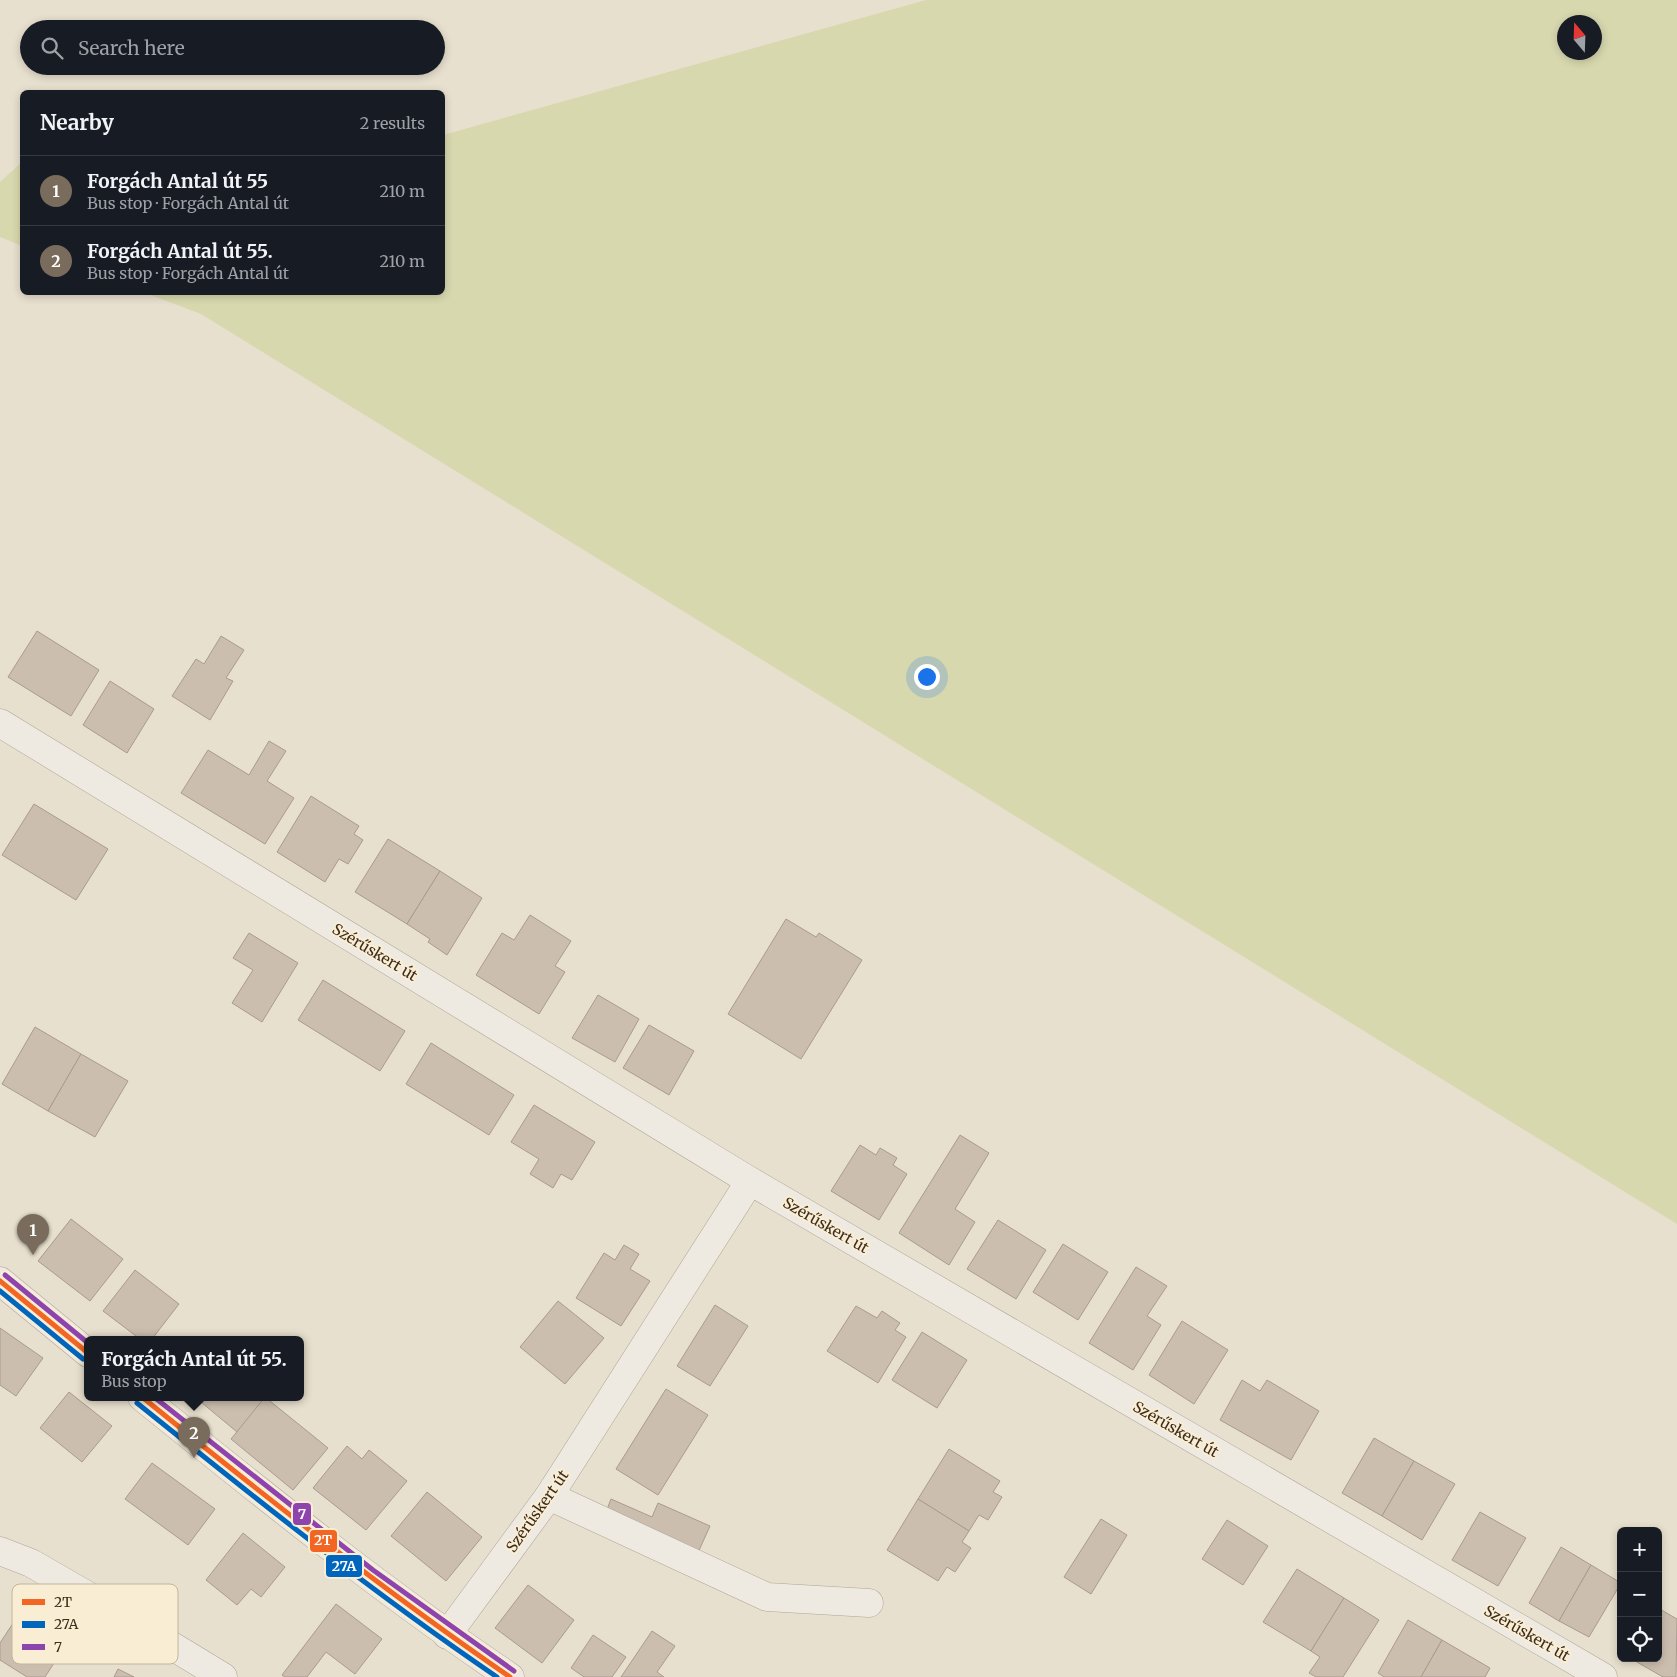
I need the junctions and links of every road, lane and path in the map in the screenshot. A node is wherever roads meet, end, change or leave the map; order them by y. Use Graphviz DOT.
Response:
graph roads {
  1 [pos="0,723"];
  2 [pos="750,1181"];
  3 [pos="0,1281"];
  4 [pos="84,1350"];
  5 [pos="147,1401"];
  6 [pos="549,1496"];
  7 [pos="0,1551"];
  8 [pos="67,1584"];
  9 [pos="869,1603"];
  10 [pos="447,1635"];
  11 [pos="178,1650"];
  12 [pos="223,1677"];
  13 [pos="510,1677"];
  14 [pos="1603,1677"];
  1 -- 2 [label="street, Szérűskert út"];
  2 -- 6 [label="street, Szérűskert út"];
  2 -- 14 [label="street, Szérűskert út"];
  3 -- 4 [label="street"];
  5 -- 10 [label="street"];
  6 -- 9 [label="street"];
  6 -- 10 [label="street, Szérűskert út"];
  7 -- 8 [label="street"];
  10 -- 13 [label="street"];
  11 -- 12 [label="street"];
}
